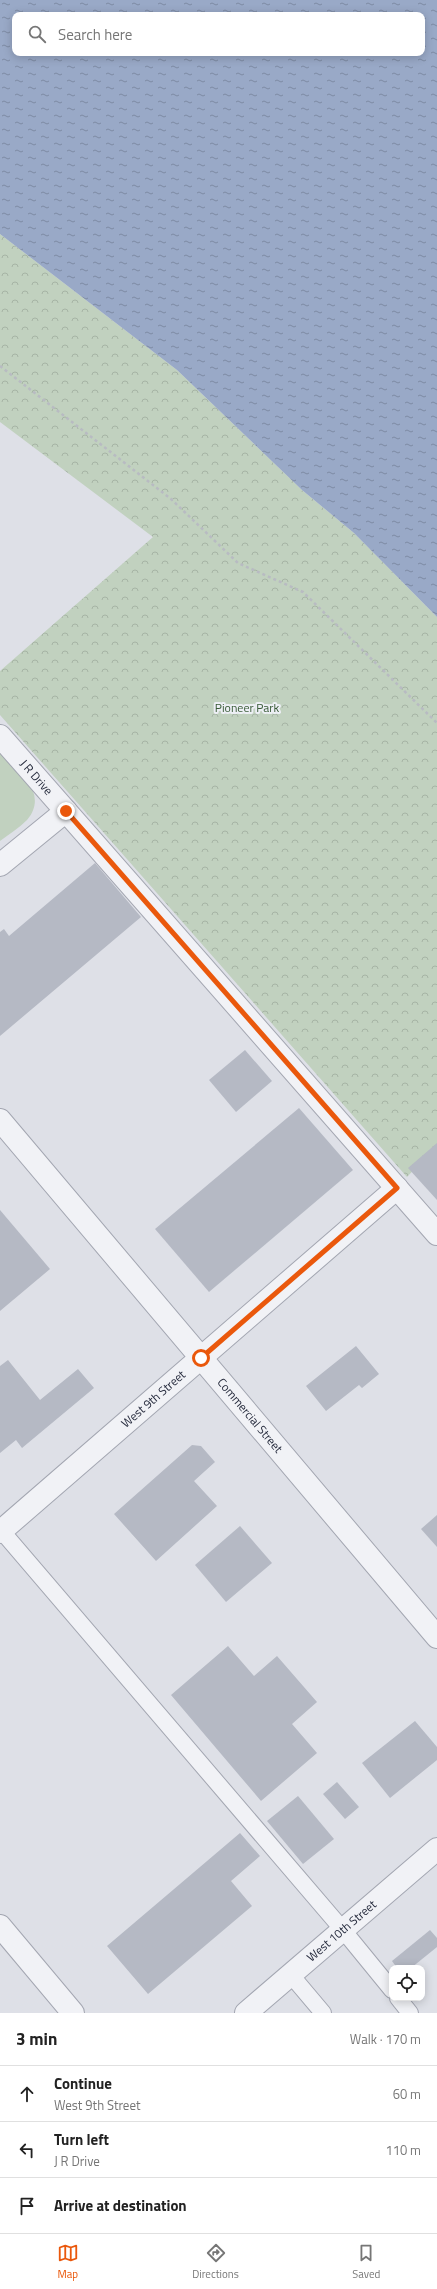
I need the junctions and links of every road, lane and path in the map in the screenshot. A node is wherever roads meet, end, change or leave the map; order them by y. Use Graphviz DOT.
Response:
graph roads {
  1 [pos="0,366"];
  2 [pos="437,723"];
  3 [pos="0,736"];
  4 [pos="66,811"];
  5 [pos="0,866"];
  6 [pos="0,1120"];
  7 [pos="397,1188"];
  8 [pos="437,1234"];
  9 [pos="201,1358"];
  10 [pos="0,1531"];
  11 [pos="437,1637"];
  12 [pos="437,1849"];
  13 [pos="0,1926"];
  14 [pos="343,1930"];
  15 [pos="291,1975"];
  16 [pos="389,1986"];
  17 [pos="400,2001"];
  18 [pos="73,2013"];
  19 [pos="246,2013"];
  20 [pos="323,2013"];
  21 [pos="410,2013"];
  1 -- 2 [label="path"];
  3 -- 4 [label="street, J R Drive"];
  4 -- 5 [label="street"];
  4 -- 7 [label="street, J R Drive"];
  6 -- 9 [label="street, Commercial Street"];
  7 -- 8 [label="street, J R Drive"];
  7 -- 9 [label="street, West 9th Street"];
  9 -- 10 [label="street, West 9th Street"];
  9 -- 11 [label="street, Commercial Street"];
  10 -- 14 [label="lane"];
  12 -- 14 [label="street, West 10th Street"];
  13 -- 18 [label="street"];
  14 -- 15 [label="street, West 10th Street"];
  14 -- 16 [label="lane"];
  15 -- 19 [label="street, West 10th Street"];
  15 -- 20 [label="lane"];
  17 -- 21 [label="lane"];
}
